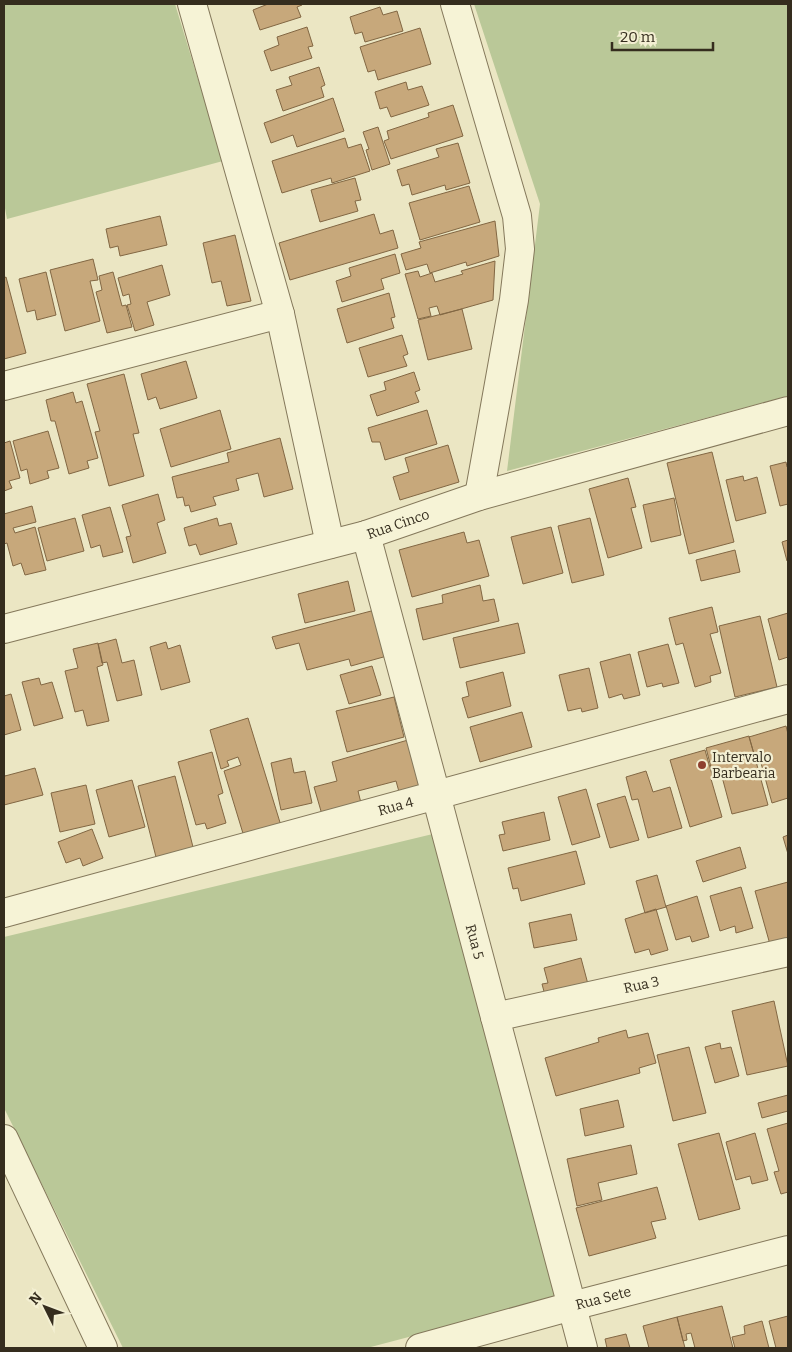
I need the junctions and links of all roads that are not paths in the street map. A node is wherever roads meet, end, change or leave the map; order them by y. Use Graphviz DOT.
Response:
graph roads {
  1 [pos="192,4"];
  2 [pos="455,4"];
  3 [pos="280,314"];
  4 [pos="4,386"];
  5 [pos="788,411"];
  6 [pos="479,496"];
  7 [pos="366,535"];
  8 [pos="330,544"];
  9 [pos="4,629"];
  10 [pos="788,699"];
  11 [pos="436,795"];
  12 [pos="4,913"];
  13 [pos="788,952"];
  14 [pos="495,1018"];
  15 [pos="4,1139"];
  16 [pos="788,1250"];
  17 [pos="572,1306"];
  18 [pos="103,1348"];
  19 [pos="420,1348"];
  20 [pos="583,1348"];
  1 -- 3 [label="street"];
  2 -- 6 [label="street"];
  3 -- 4 [label="street"];
  3 -- 8 [label="street"];
  5 -- 6 [label="street, Rua Cinco"];
  6 -- 7 [label="street, Rua Cinco"];
  7 -- 8 [label="street, Rua Cinco"];
  7 -- 11 [label="street, Rua 5"];
  8 -- 9 [label="street, Rua Cinco"];
  10 -- 11 [label="street, Rua 4"];
  11 -- 12 [label="street, Rua 4"];
  11 -- 14 [label="street, Rua 5"];
  13 -- 14 [label="street, Rua 3"];
  14 -- 17 [label="street, Rua 5"];
  15 -- 18 [label="street"];
  16 -- 17 [label="street, Rua Sete"];
  17 -- 19 [label="street, Rua Sete"];
  17 -- 20 [label="street, Rua 5"];
}
